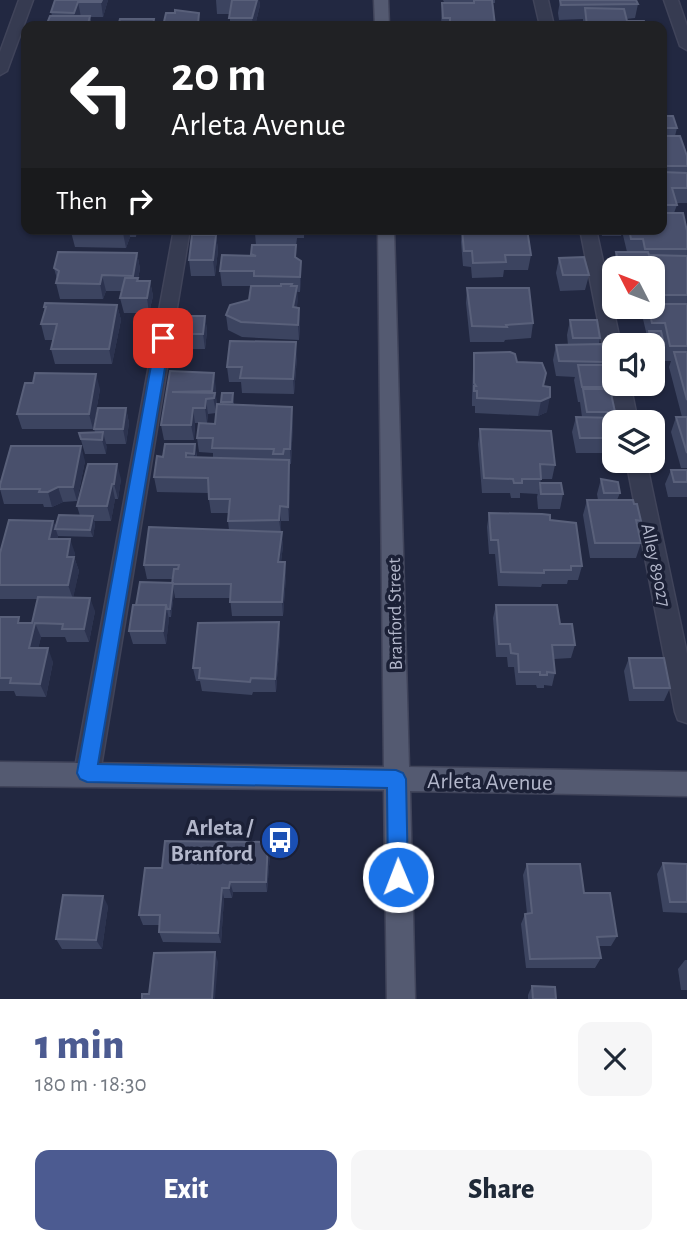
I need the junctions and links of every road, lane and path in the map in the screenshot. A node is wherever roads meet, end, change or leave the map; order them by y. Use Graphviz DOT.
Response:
graph roads {
  1 [pos="26,0"];
  2 [pos="381,0"];
  3 [pos="541,0"];
  4 [pos="671,0"];
  5 [pos="382,21"];
  6 [pos="546,21"];
  7 [pos="687,46"];
  8 [pos="0,71"];
  9 [pos="181,235"];
  10 [pos="386,235"];
  11 [pos="589,235"];
  12 [pos="609,333"];
  13 [pos="639,473"];
  14 [pos="687,712"];
  15 [pos="87,773"];
  16 [pos="0,774"];
  17 [pos="396,779"];
  18 [pos="687,784"];
  19 [pos="401,999"];
  1 -- 8 [label="street"];
  2 -- 5 [label="main road"];
  3 -- 6 [label="street"];
  4 -- 7 [label="street"];
  9 -- 15 [label="street"];
  10 -- 17 [label="main road, Branford Street"];
  11 -- 12 [label="street"];
  13 -- 14 [label="street, Alley 89027"];
  15 -- 16 [label="main road, Arleta Avenue"];
  15 -- 17 [label="main road, Arleta Avenue"];
  17 -- 18 [label="main road, Arleta Avenue"];
  17 -- 19 [label="main road, Branford Street"];
}
